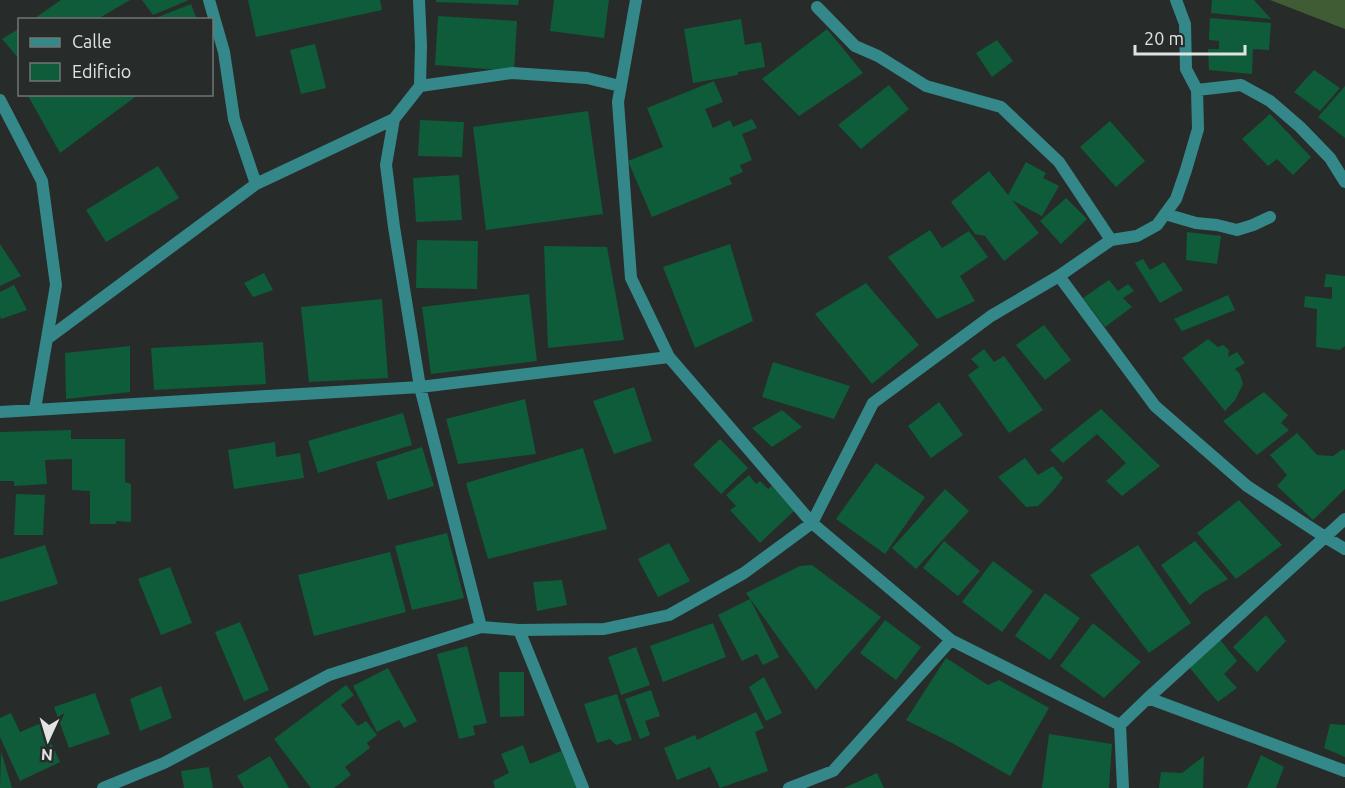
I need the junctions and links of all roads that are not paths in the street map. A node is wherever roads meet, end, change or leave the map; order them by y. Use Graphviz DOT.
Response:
graph roads {
  1 [pos="209,0"];
  2 [pos="419,0"];
  3 [pos="636,0"];
  4 [pos="1176,0"];
  5 [pos="817,7"];
  6 [pos="420,86"];
  7 [pos="620,86"];
  8 [pos="1197,90"];
  9 [pos="0,100"];
  10 [pos="394,119"];
  11 [pos="1345,182"];
  12 [pos="256,184"];
  13 [pos="1165,214"];
  14 [pos="1270,218"];
  15 [pos="1112,240"];
  16 [pos="1059,276"];
  17 [pos="47,339"];
  18 [pos="669,357"];
  19 [pos="420,387"];
  20 [pos="35,409"];
  21 [pos="0,412"];
  22 [pos="1345,519"];
  23 [pos="812,523"];
  24 [pos="1325,537"];
  25 [pos="1345,549"];
  26 [pos="481,627"];
  27 [pos="519,630"];
  28 [pos="951,640"];
  29 [pos="1148,698"];
  30 [pos="1120,725"];
  31 [pos="1345,771"];
  32 [pos="103,788"];
  33 [pos="583,788"];
  34 [pos="789,788"];
  35 [pos="1123,788"];
  1 -- 12 [label="street"];
  2 -- 6 [label="street"];
  3 -- 7 [label="street"];
  4 -- 8 [label="street"];
  5 -- 15 [label="street"];
  6 -- 7 [label="street"];
  6 -- 10 [label="street"];
  7 -- 18 [label="street"];
  8 -- 11 [label="street"];
  8 -- 13 [label="street"];
  9 -- 17 [label="street"];
  10 -- 12 [label="street"];
  10 -- 19 [label="street"];
  12 -- 17 [label="street"];
  13 -- 14 [label="street"];
  13 -- 15 [label="street"];
  15 -- 16 [label="street"];
  16 -- 23 [label="street"];
  16 -- 24 [label="street"];
  17 -- 20 [label="street"];
  18 -- 19 [label="street"];
  18 -- 23 [label="street"];
  19 -- 20 [label="street"];
  19 -- 26 [label="street"];
  20 -- 21 [label="street"];
  22 -- 24 [label="street"];
  23 -- 27 [label="street"];
  23 -- 28 [label="street"];
  24 -- 25 [label="street"];
  24 -- 29 [label="street"];
  26 -- 27 [label="street"];
  26 -- 32 [label="street"];
  27 -- 33 [label="street"];
  28 -- 30 [label="street"];
  28 -- 34 [label="street"];
  29 -- 30 [label="street"];
  29 -- 31 [label="street"];
  30 -- 35 [label="street"];
}
